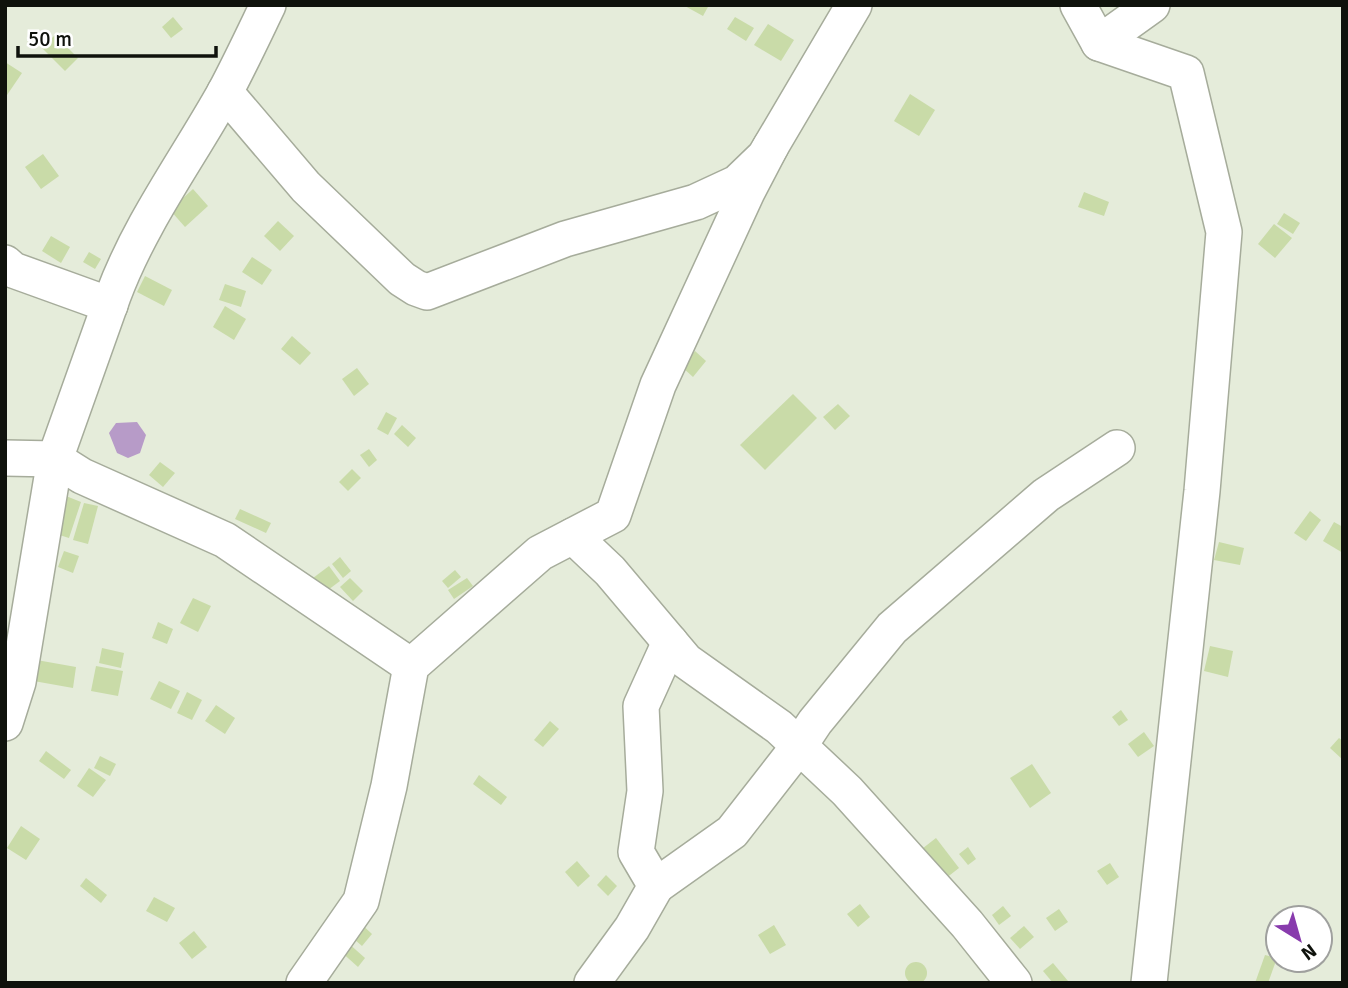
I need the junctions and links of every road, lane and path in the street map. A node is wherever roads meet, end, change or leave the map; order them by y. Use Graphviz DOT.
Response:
graph roads {
  1 [pos="268,5"];
  2 [pos="854,5"];
  3 [pos="1078,5"];
  4 [pos="1152,5"];
  5 [pos="1099,43"];
  6 [pos="225,92"];
  7 [pos="771,146"];
  8 [pos="5,263"];
  9 [pos="110,305"];
  10 [pos="1117,448"];
  11 [pos="5,458"];
  12 [pos="55,459"];
  13 [pos="573,536"];
  14 [pos="670,642"];
  15 [pos="411,666"];
  16 [pos="5,723"];
  17 [pos="799,746"];
  18 [pos="656,886"];
  19 [pos="304,983"];
  20 [pos="592,983"];
  21 [pos="1014,983"];
  22 [pos="1149,983"];
  1 -- 6 [label="street"];
  2 -- 7 [label="street"];
  3 -- 5 [label="street"];
  4 -- 5 [label="street"];
  5 -- 22 [label="street"];
  6 -- 7 [label="street"];
  6 -- 9 [label="street"];
  7 -- 13 [label="street"];
  8 -- 9 [label="street"];
  9 -- 12 [label="street"];
  10 -- 17 [label="street"];
  11 -- 12 [label="street"];
  12 -- 15 [label="street"];
  12 -- 16 [label="street"];
  13 -- 14 [label="street"];
  13 -- 15 [label="street"];
  14 -- 17 [label="street"];
  14 -- 18 [label="street"];
  15 -- 19 [label="street"];
  17 -- 18 [label="street"];
  17 -- 21 [label="street"];
  18 -- 20 [label="street"];
}
